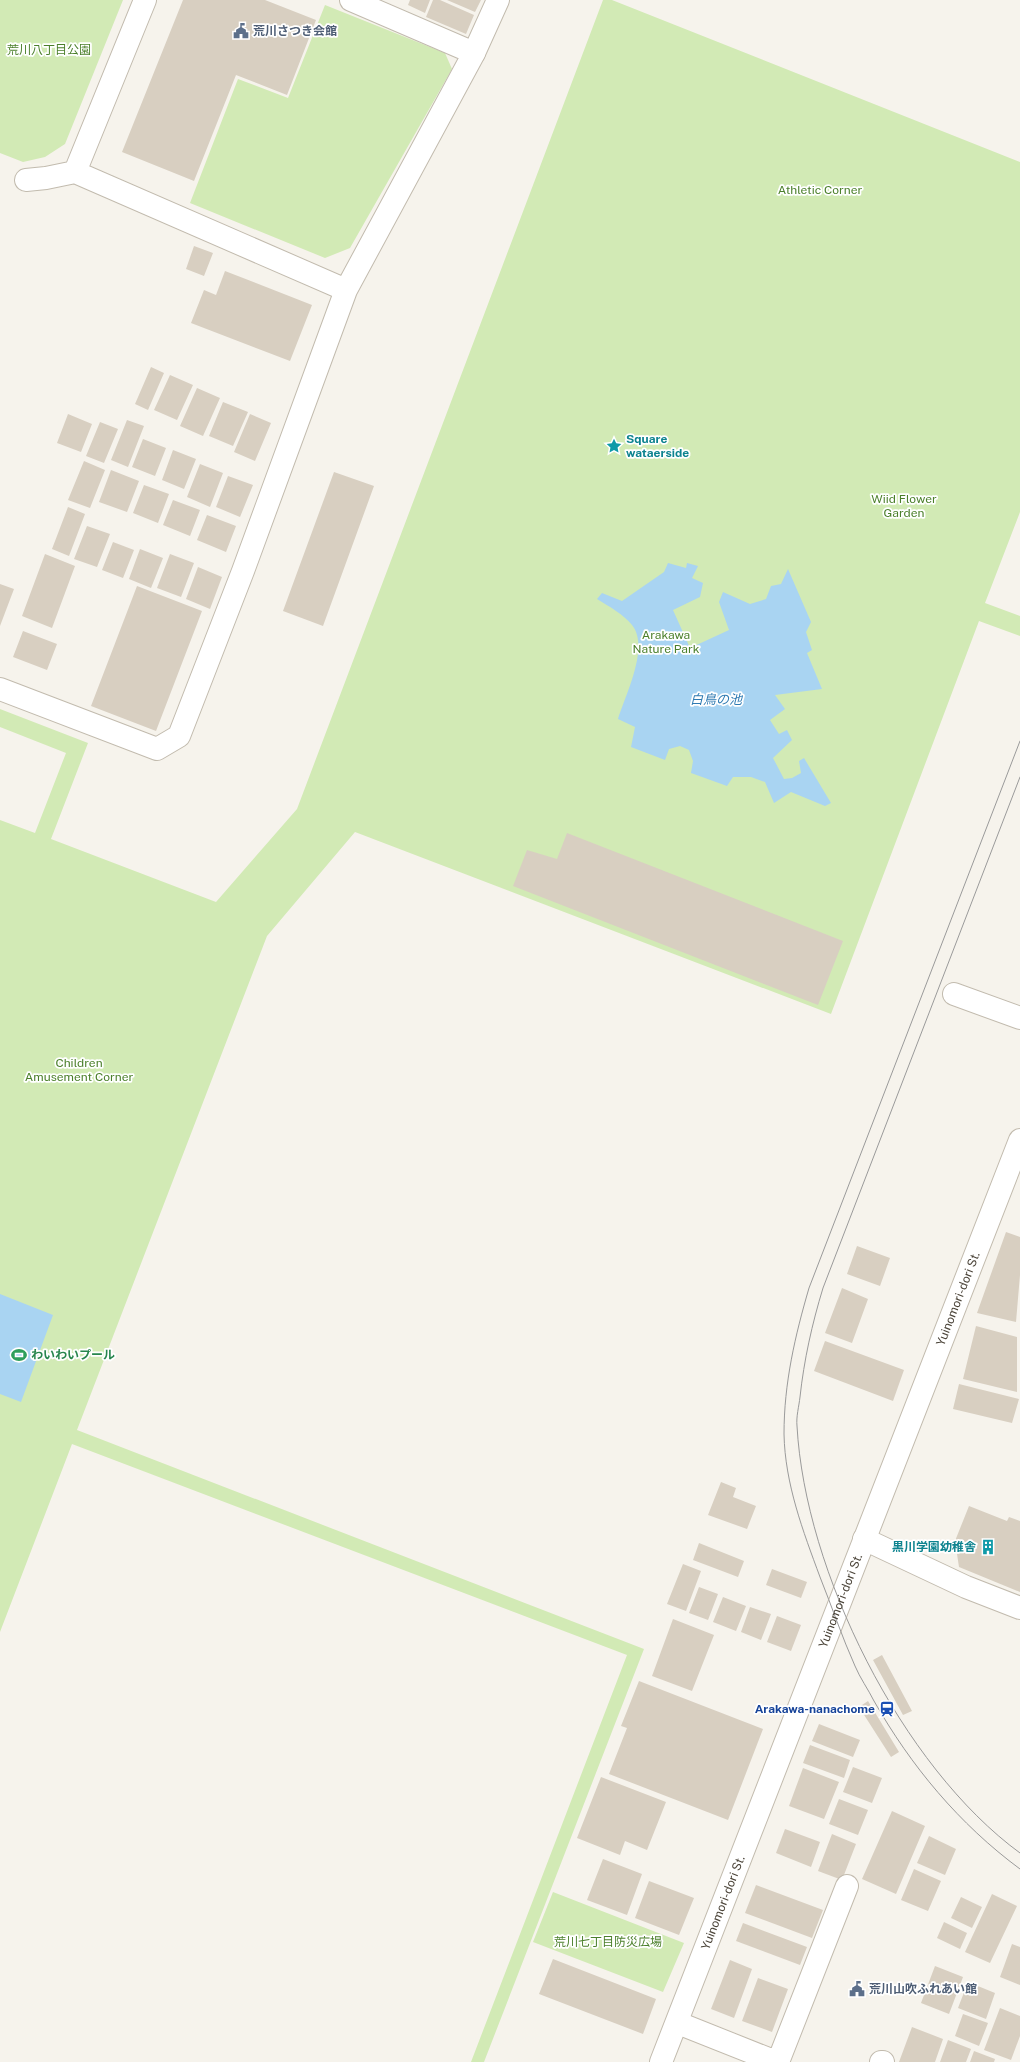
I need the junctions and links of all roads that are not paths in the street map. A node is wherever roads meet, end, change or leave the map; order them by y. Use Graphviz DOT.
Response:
graph roads {
  1 [pos="145,0"];
  2 [pos="351,0"];
  3 [pos="498,0"];
  4 [pos="474,53"];
  5 [pos="75,172"];
  6 [pos="26,180"];
  7 [pos="346,290"];
  8 [pos="0,689"];
  9 [pos="954,994"];
  10 [pos="1020,1018"];
  11 [pos="1020,1140"];
  12 [pos="864,1539"];
  13 [pos="1020,1608"];
  14 [pos="847,1886"];
  15 [pos="678,2022"];
  16 [pos="661,2062"];
  17 [pos="777,2062"];
  1 -- 5 [label="street"];
  2 -- 4 [label="street"];
  3 -- 4 [label="street"];
  4 -- 7 [label="street"];
  5 -- 6 [label="street"];
  5 -- 7 [label="street"];
  7 -- 8 [label="street"];
  9 -- 10 [label="street"];
  11 -- 12 [label="street, Yuinomori-dori St."];
  12 -- 13 [label="street"];
  12 -- 15 [label="street, Yuinomori-dori St."];
  14 -- 17 [label="street"];
  15 -- 16 [label="street, Yuinomori-dori St."];
  15 -- 17 [label="street"];
}
